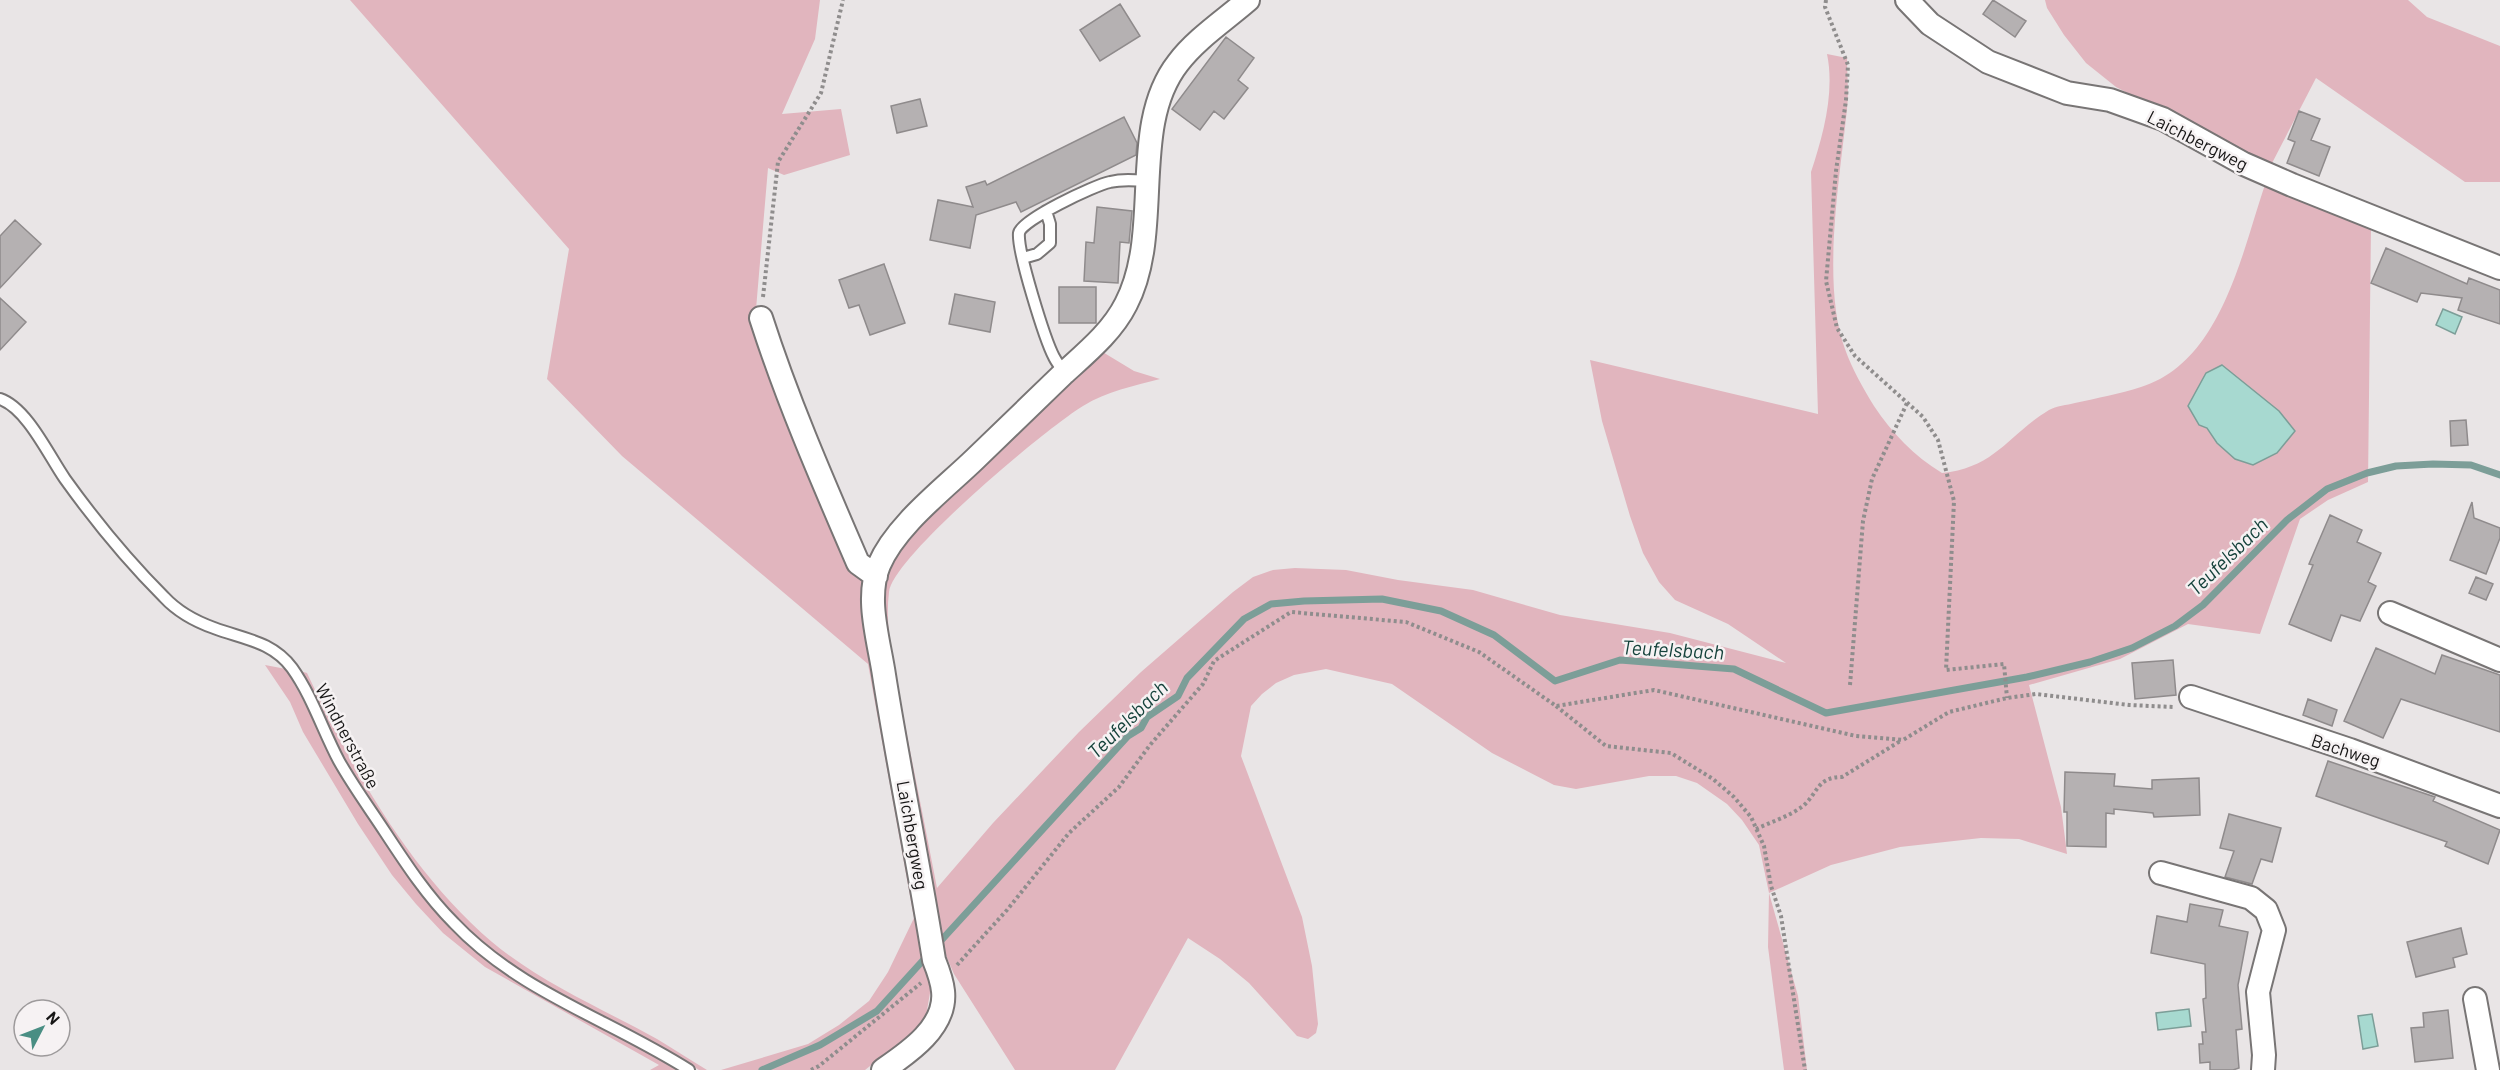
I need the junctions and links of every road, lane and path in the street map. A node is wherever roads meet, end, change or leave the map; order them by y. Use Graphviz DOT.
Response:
graph roads {
  1 [pos="843,0"];
  2 [pos="1248,0"];
  3 [pos="1826,0"];
  4 [pos="1907,0"];
  5 [pos="1146,181"];
  6 [pos="1046,211"];
  7 [pos="1023,258"];
  8 [pos="2500,268"];
  9 [pos="761,318"];
  10 [pos="1065,373"];
  11 [pos="0,399"];
  12 [pos="1907,403"];
  13 [pos="876,576"];
  14 [pos="2390,613"];
  15 [pos="2500,660"];
  16 [pos="1850,685"];
  17 [pos="2007,695"];
  18 [pos="2191,697"];
  19 [pos="1556,706"];
  20 [pos="1903,740"];
  21 [pos="2500,806"];
  22 [pos="1756,829"];
  23 [pos="2161,873"];
  24 [pos="937,968"];
  25 [pos="2475,999"];
  26 [pos="2266,1065"];
  27 [pos="689,1070"];
  28 [pos="811,1070"];
  29 [pos="883,1070"];
  30 [pos="1805,1070"];
  31 [pos="2488,1070"];
  1 -- 9 [label="path"];
  2 -- 5 [label="street, Laichbergweg"];
  3 -- 12 [label="path"];
  4 -- 8 [label="street, Laichbergweg"];
  5 -- 6 [label="lane"];
  5 -- 10 [label="street, Laichbergweg"];
  6 -- 7 [label="lane"];
  6 -- 7 [label="lane"];
  7 -- 10 [label="lane"];
  9 -- 13 [label="street"];
  10 -- 13 [label="street, Laichbergweg"];
  11 -- 27 [label="lane, Windnerstraße"];
  12 -- 16 [label="path"];
  12 -- 17 [label="path"];
  13 -- 24 [label="street, Laichbergweg"];
  14 -- 15 [label="street"];
  17 -- 18 [label="path"];
  17 -- 20 [label="path"];
  18 -- 21 [label="street, Bachweg"];
  19 -- 20 [label="path"];
  19 -- 22 [label="path"];
  19 -- 24 [label="path"];
  20 -- 22 [label="path"];
  22 -- 30 [label="path"];
  23 -- 26 [label="street"];
  24 -- 28 [label="path"];
  24 -- 29 [label="street, Laichbergweg"];
  25 -- 31 [label="street"];
}
